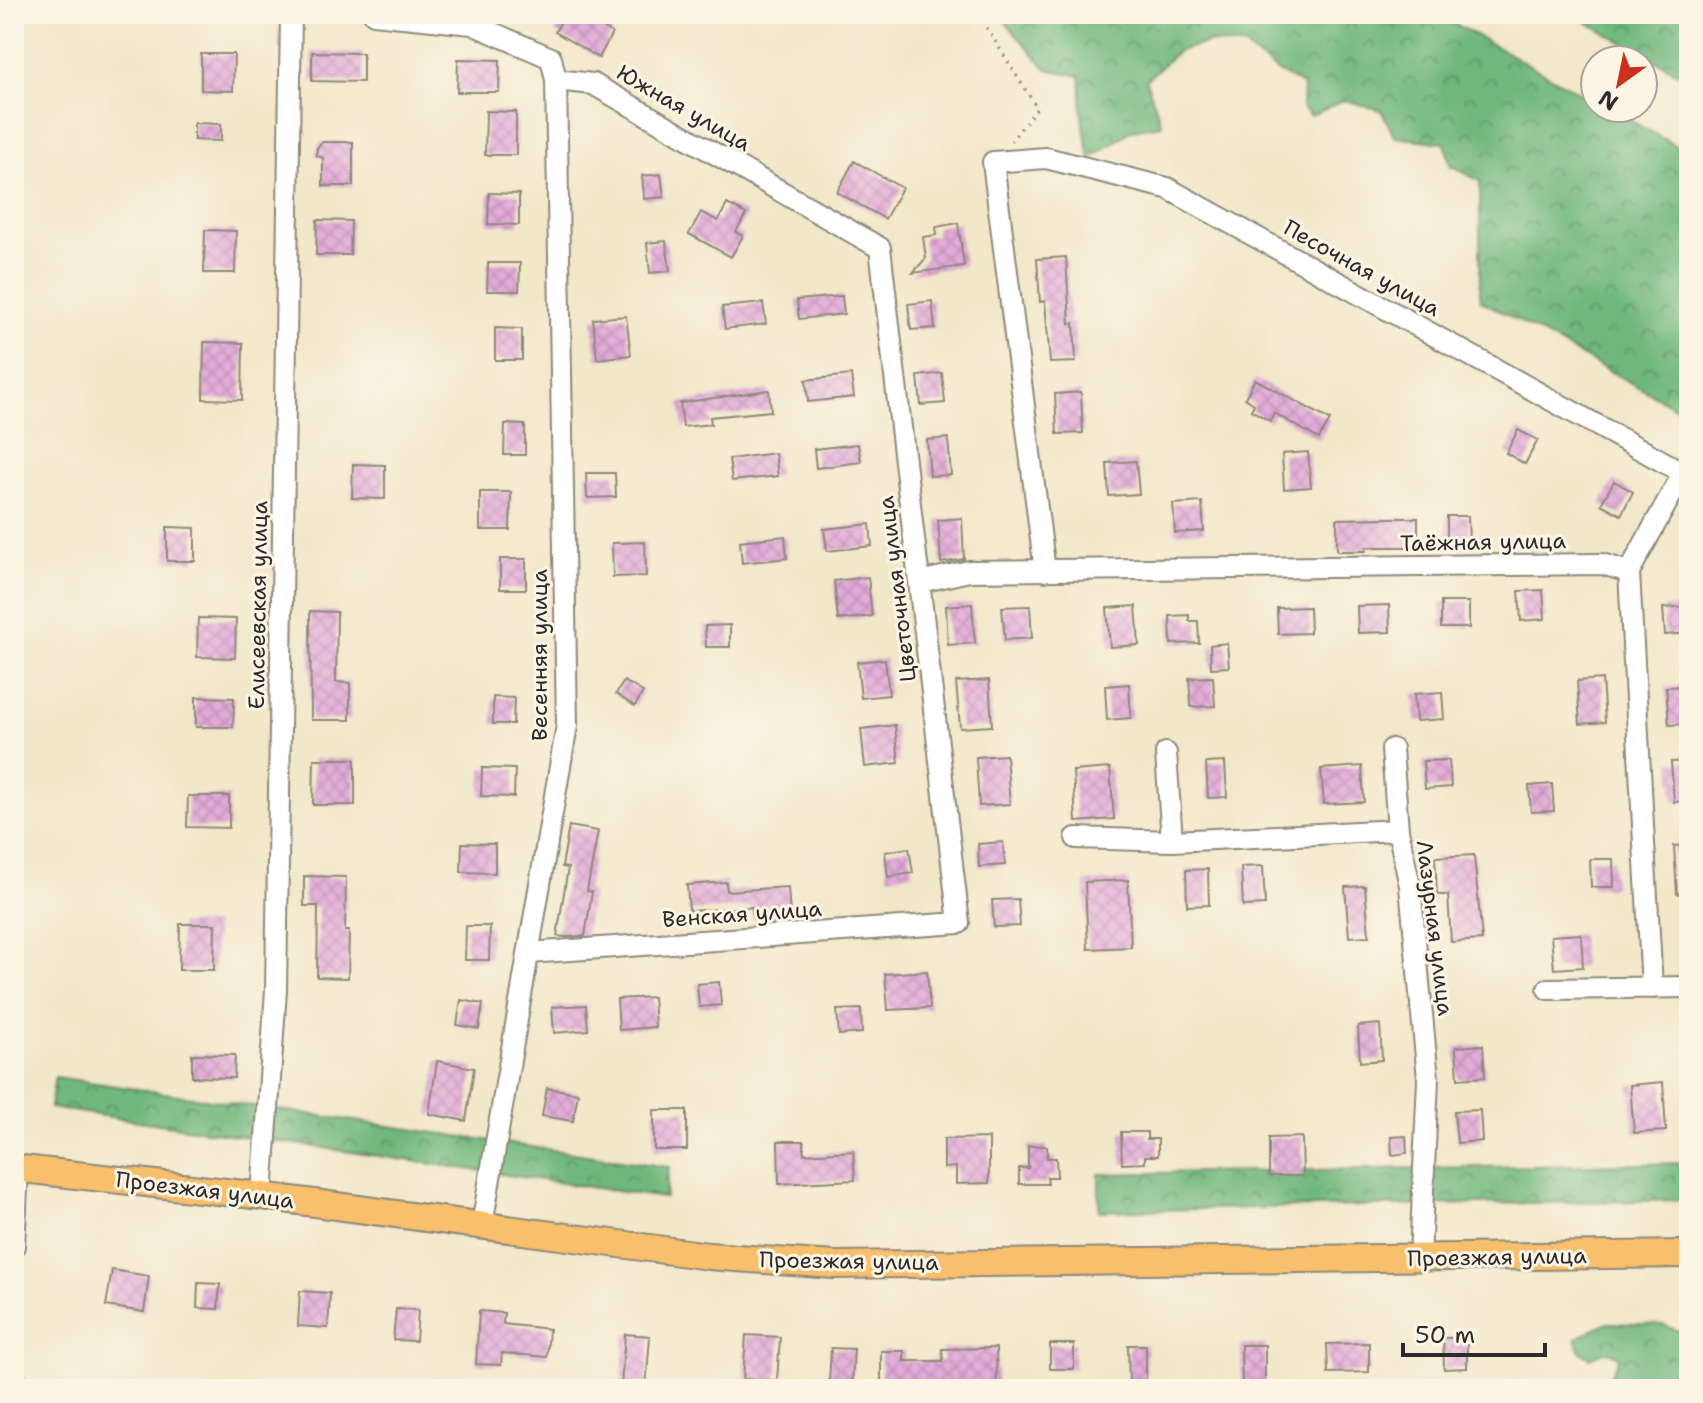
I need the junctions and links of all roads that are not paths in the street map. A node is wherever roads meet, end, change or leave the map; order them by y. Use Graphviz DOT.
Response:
graph roads {
  1 [pos="291,14"];
  2 [pos="374,14"];
  3 [pos="556,80"];
  4 [pos="880,248"];
  5 [pos="1686,474"];
  6 [pos="1045,571"];
  7 [pos="1629,572"];
  8 [pos="920,582"];
  9 [pos="1392,749"];
  10 [pos="1166,753"];
  11 [pos="1398,830"];
  12 [pos="1076,838"];
  13 [pos="1172,841"];
  14 [pos="959,923"];
  15 [pos="528,953"];
  16 [pos="1689,987"];
  17 [pos="1652,988"];
  18 [pos="1548,989"];
  19 [pos="16,1169"];
  20 [pos="262,1196"];
  21 [pos="482,1225"];
  22 [pos="14,1246"];
  23 [pos="1689,1254"];
  24 [pos="1420,1258"];
  25 [pos="14,1380"];
  26 [pos="23,1389"];
  1 -- 20 [label="street, Елисеевская улица"];
  2 -- 3 [label="street"];
  3 -- 4 [label="street, Южная улица"];
  3 -- 15 [label="street, Весенняя улица"];
  4 -- 8 [label="street, Цветочная улица"];
  5 -- 6 [label="street, Песочная улица"];
  5 -- 7 [label="street"];
  6 -- 7 [label="street, Таёжная улица"];
  6 -- 8 [label="street, Таёжная улица"];
  7 -- 17 [label="street"];
  8 -- 14 [label="street, Цветочная улица"];
  9 -- 11 [label="street"];
  10 -- 13 [label="street"];
  11 -- 13 [label="street, Лазурная улица"];
  11 -- 24 [label="street, Лазурная улица"];
  12 -- 13 [label="street, Лазурная улица"];
  14 -- 15 [label="street, Венская улица"];
  15 -- 21 [label="street, Весенняя улица"];
  16 -- 17 [label="street"];
  17 -- 18 [label="street"];
  19 -- 20 [label="main road, Проезжая улица"];
  19 -- 22 [label="street"];
  20 -- 21 [label="main road, Проезжая улица"];
  21 -- 24 [label="main road, Проезжая улица"];
  23 -- 24 [label="main road, Проезжая улица"];
  25 -- 26 [label="street"];
}
